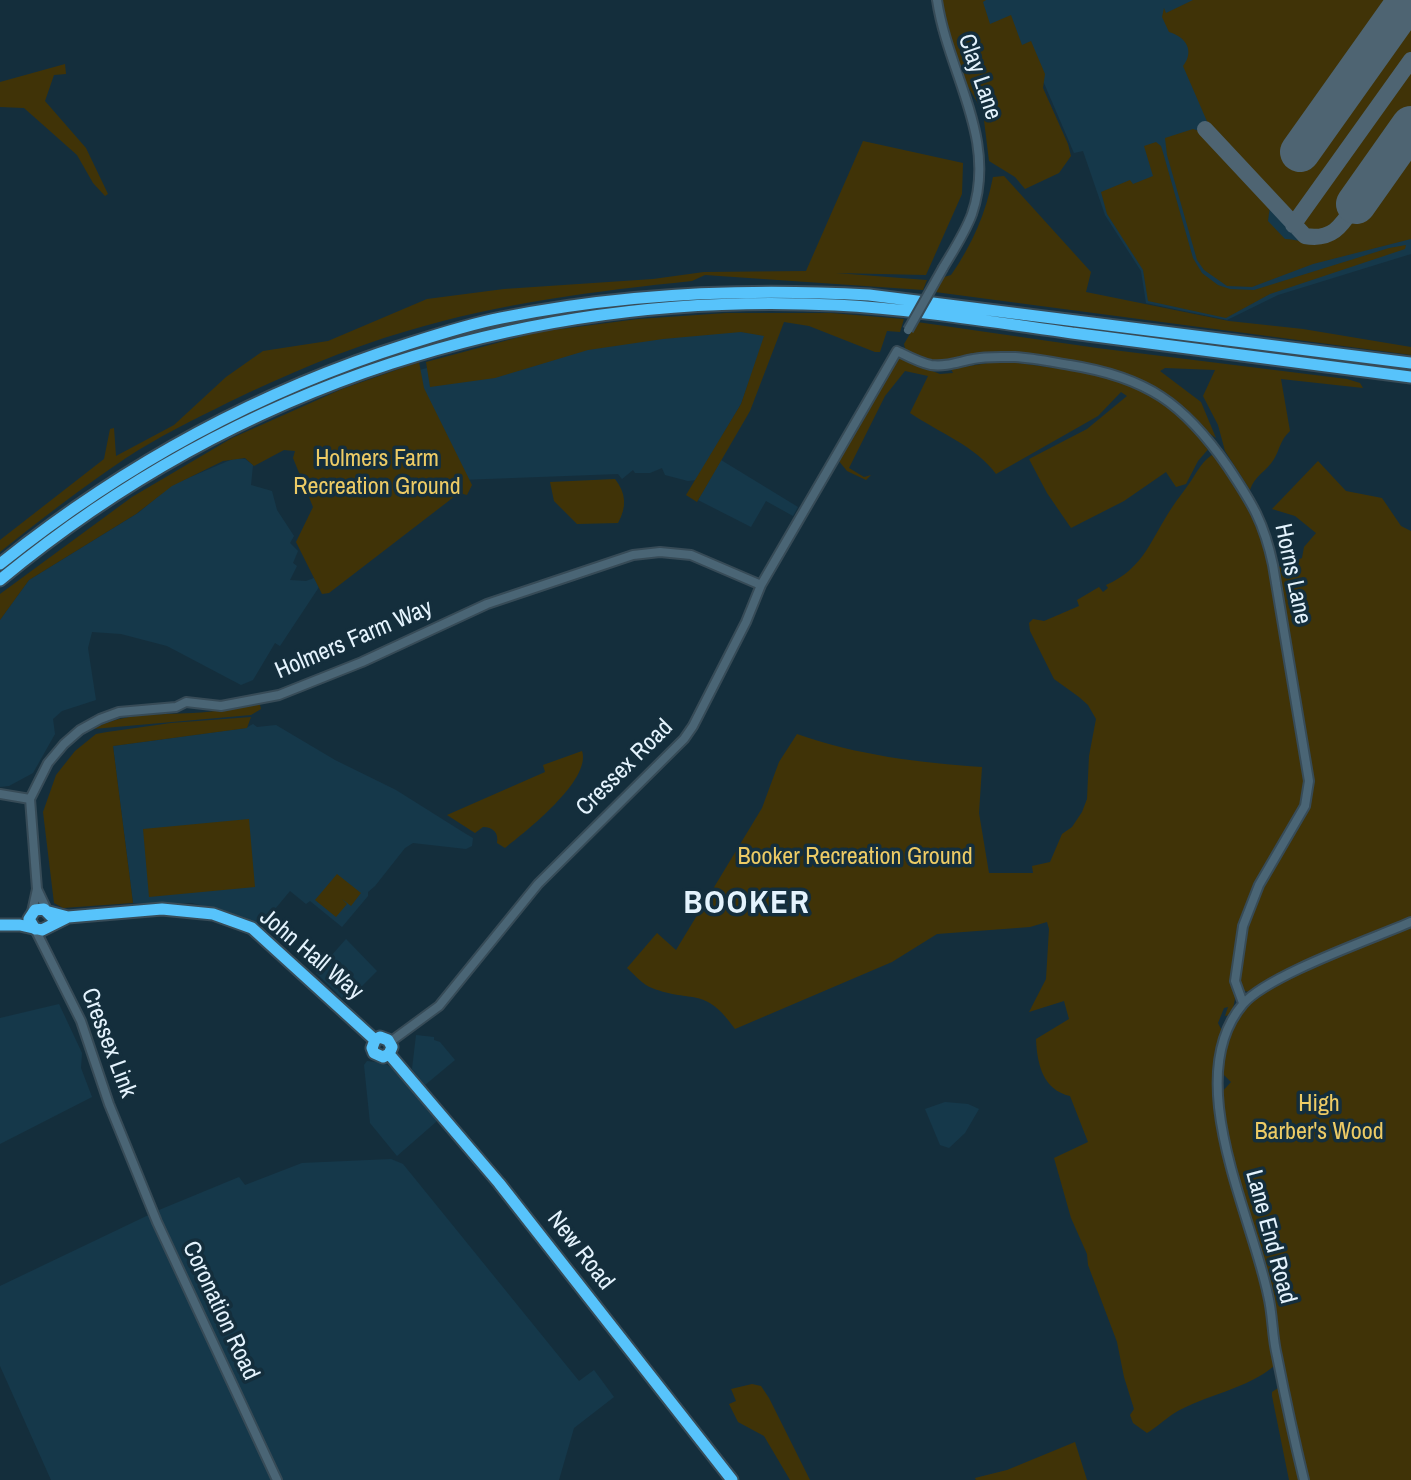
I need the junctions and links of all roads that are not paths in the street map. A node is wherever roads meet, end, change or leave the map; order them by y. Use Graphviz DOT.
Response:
graph roads {
  1 [pos="937,0"];
  2 [pos="908,330"];
  3 [pos="897,351"];
  4 [pos="1411,363"];
  5 [pos="1411,377"];
  6 [pos="0,564"];
  7 [pos="0,580"];
  8 [pos="761,585"];
  9 [pos="0,794"];
  10 [pos="30,799"];
  11 [pos="37,889"];
  12 [pos="48,911"];
  13 [pos="32,912"];
  14 [pos="68,917"];
  15 [pos="0,919"];
  16 [pos="1411,922"];
  17 [pos="0,925"];
  18 [pos="42,928"];
  19 [pos="1243,1003"];
  20 [pos="390,1048"];
  21 [pos="131,1156"];
  22 [pos="277,1480"];
  23 [pos="732,1480"];
  24 [pos="1304,1480"];
  1 -- 2 [label="street, Clay Lane, bridge"];
  3 -- 8 [label="street, Cressex Road"];
  3 -- 19 [label="street, Horns Lane"];
  4 -- 6 [label="highway"];
  5 -- 7 [label="highway"];
  8 -- 10 [label="street, Holmers Farm Way"];
  8 -- 20 [label="street, Cressex Road"];
  9 -- 10 [label="street"];
  10 -- 11 [label="street"];
  11 -- 12 [label="street"];
  11 -- 13 [label="street"];
  12 -- 13 [label="highway"];
  12 -- 14 [label="highway, John Hall Way"];
  12 -- 18 [label="highway"];
  13 -- 15 [label="highway"];
  13 -- 18 [label="highway"];
  14 -- 18 [label="highway, John Hall Way"];
  14 -- 20 [label="highway, John Hall Way"];
  16 -- 19 [label="street, Lane End Road"];
  17 -- 18 [label="highway"];
  18 -- 21 [label="street, Cressex Link"];
  19 -- 24 [label="street, Lane End Road"];
  20 -- 23 [label="highway, New Road"];
  21 -- 22 [label="street, Coronation Road"];
}
